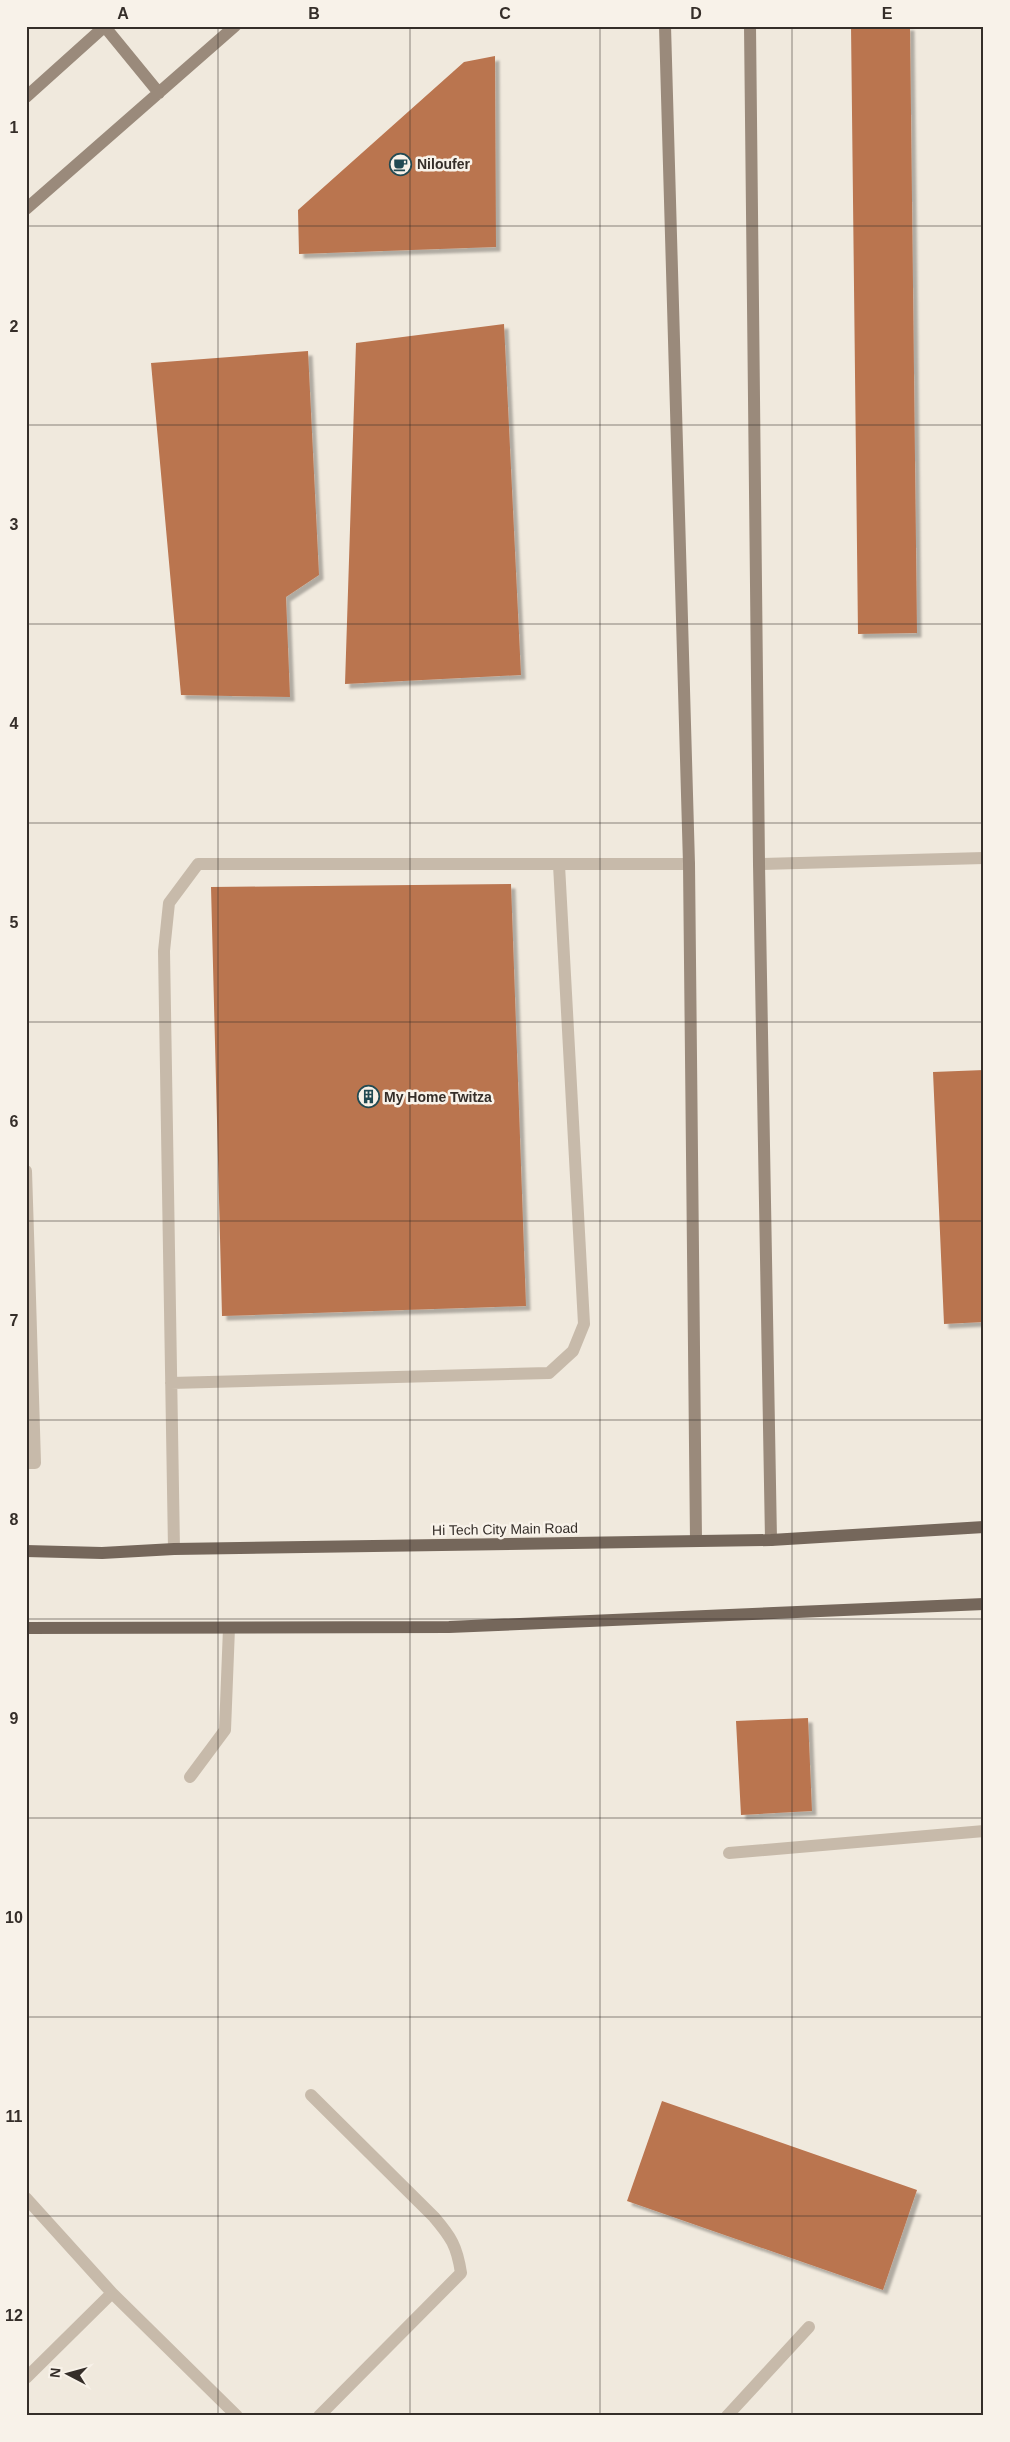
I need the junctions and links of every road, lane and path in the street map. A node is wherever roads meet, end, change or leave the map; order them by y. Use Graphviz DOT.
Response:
graph roads {
  1 [pos="235,26"];
  2 [pos="665,26"];
  3 [pos="750,26"];
  4 [pos="105,27"];
  5 [pos="159,93"];
  6 [pos="26,97"];
  7 [pos="26,209"];
  8 [pos="984,858"];
  9 [pos="689,864"];
  10 [pos="759,864"];
  11 [pos="559,865"];
  12 [pos="26,1171"];
  13 [pos="28,1265"];
  14 [pos="171,1383"];
  15 [pos="26,1463"];
  16 [pos="984,1527"];
  17 [pos="771,1540"];
  18 [pos="696,1541"];
  19 [pos="174,1549"];
  20 [pos="26,1551"];
  21 [pos="984,1604"];
  22 [pos="26,1628"];
  23 [pos="229,1628"];
  24 [pos="190,1777"];
  25 [pos="984,1831"];
  26 [pos="729,1853"];
  27 [pos="311,2095"];
  28 [pos="26,2198"];
  29 [pos="112,2293"];
  30 [pos="809,2327"];
  31 [pos="26,2378"];
  32 [pos="236,2416"];
  33 [pos="319,2416"];
  34 [pos="726,2416"];
  1 -- 5 [label="street"];
  2 -- 9 [label="street"];
  3 -- 10 [label="street"];
  4 -- 5 [label="street"];
  4 -- 6 [label="street"];
  5 -- 7 [label="street"];
  8 -- 10 [label="street"];
  9 -- 11 [label="street"];
  9 -- 18 [label="street"];
  10 -- 17 [label="street"];
  11 -- 14 [label="street"];
  11 -- 14 [label="street"];
  12 -- 13 [label="street"];
  13 -- 15 [label="street"];
  14 -- 19 [label="street"];
  16 -- 17 [label="main road, Hi Tech City Main Road"];
  17 -- 18 [label="main road, Hi Tech City Main Road"];
  18 -- 19 [label="main road, Hi Tech City Main Road"];
  19 -- 20 [label="main road, Hi Tech City Main Road"];
  21 -- 23 [label="main road"];
  22 -- 23 [label="main road"];
  23 -- 24 [label="street"];
  25 -- 26 [label="street"];
  27 -- 33 [label="street"];
  28 -- 29 [label="street"];
  29 -- 31 [label="street"];
  29 -- 32 [label="street"];
  30 -- 34 [label="street"];
}
